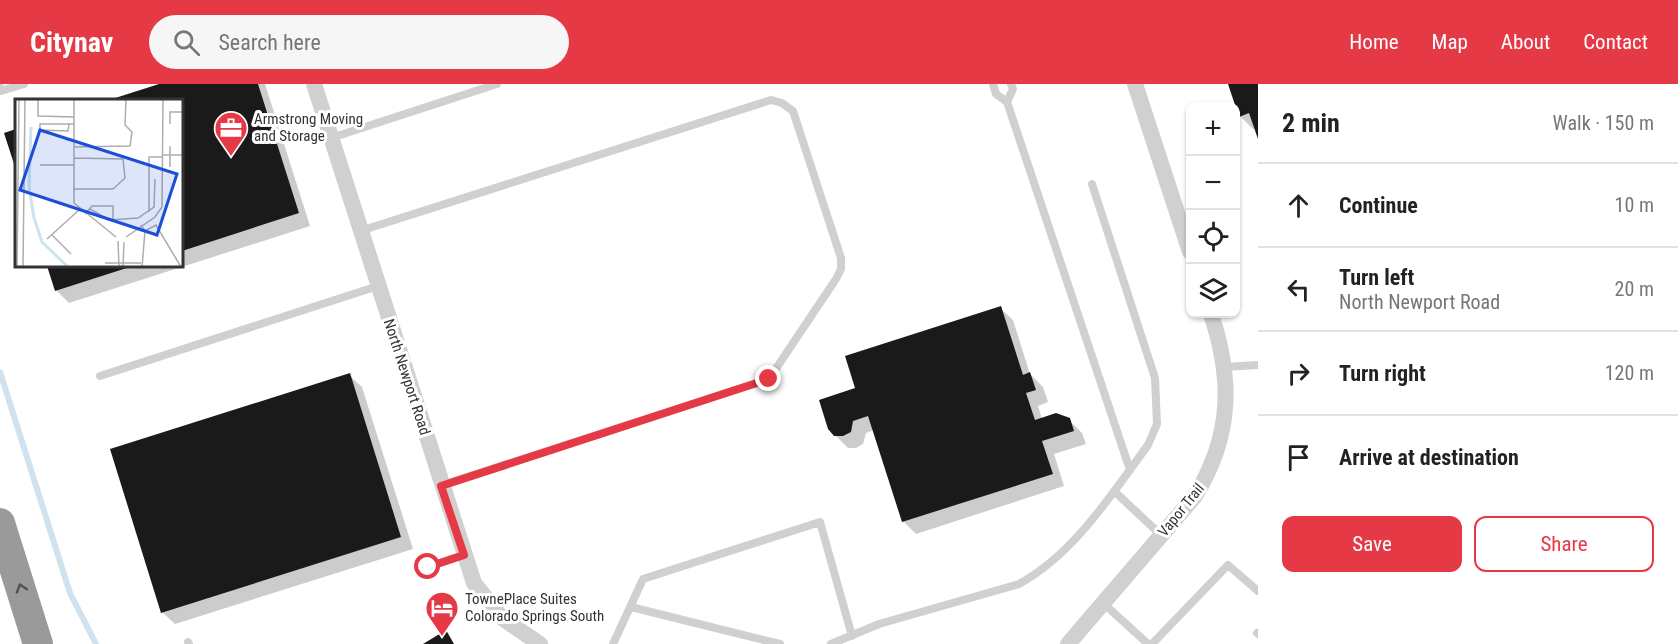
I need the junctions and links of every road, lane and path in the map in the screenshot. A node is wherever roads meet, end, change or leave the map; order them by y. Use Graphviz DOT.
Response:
graph roads {
  1 [pos="24,84"];
  2 [pos="314,84"];
  3 [pos="497,84"];
  4 [pos="993,84"];
  5 [pos="1011,84"];
  6 [pos="1135,84"];
  7 [pos="0,87"];
  8 [pos="1007,102"];
  9 [pos="331,138"];
  10 [pos="1092,184"];
  11 [pos="360,231"];
  12 [pos="1186,237"];
  13 [pos="378,286"];
  14 [pos="1212,318"];
  15 [pos="1258,365"];
  16 [pos="1224,367"];
  17 [pos="100,376"];
  18 [pos="1130,470"];
  19 [pos="441,486"];
  20 [pos="1114,491"];
  21 [pos="0,523"];
  22 [pos="1161,535"];
  23 [pos="464,555"];
  24 [pos="428,567"];
  25 [pos="1258,591"];
  26 [pos="1102,603"];
  27 [pos="631,607"];
  28 [pos="852,636"];
  29 [pos="38,644"];
  30 [pos="540,644"];
  31 [pos="614,644"];
  32 [pos="780,644"];
  33 [pos="831,644"];
  34 [pos="1068,644"];
  35 [pos="1150,644"];
  1 -- 7 [label="lane"];
  2 -- 9 [label="street, North Newport Road"];
  3 -- 9 [label="lane"];
  4 -- 8 [label="lane"];
  5 -- 8 [label="lane"];
  6 -- 12 [label="street"];
  8 -- 18 [label="lane"];
  9 -- 11 [label="street, North Newport Road"];
  10 -- 18 [label="lane"];
  11 -- 13 [label="street, North Newport Road"];
  11 -- 19 [label="lane"];
  13 -- 17 [label="lane"];
  13 -- 19 [label="street, North Newport Road"];
  14 -- 16 [label="street, Vapor Trail"];
  15 -- 16 [label="lane"];
  16 -- 22 [label="street, Vapor Trail"];
  18 -- 20 [label="lane"];
  19 -- 23 [label="street, North Newport Road"];
  20 -- 22 [label="lane"];
  20 -- 28 [label="lane"];
  29 -- 21 [label="highway, one-way"];
  22 -- 26 [label="street, Vapor Trail"];
  23 -- 24 [label="lane"];
  23 -- 30 [label="street, North Newport Road"];
  25 -- 35 [label="lane"];
  26 -- 34 [label="street, Vapor Trail"];
  26 -- 35 [label="lane"];
  27 -- 28 [label="lane"];
  27 -- 31 [label="lane"];
  27 -- 32 [label="lane"];
  28 -- 33 [label="lane"];
}
